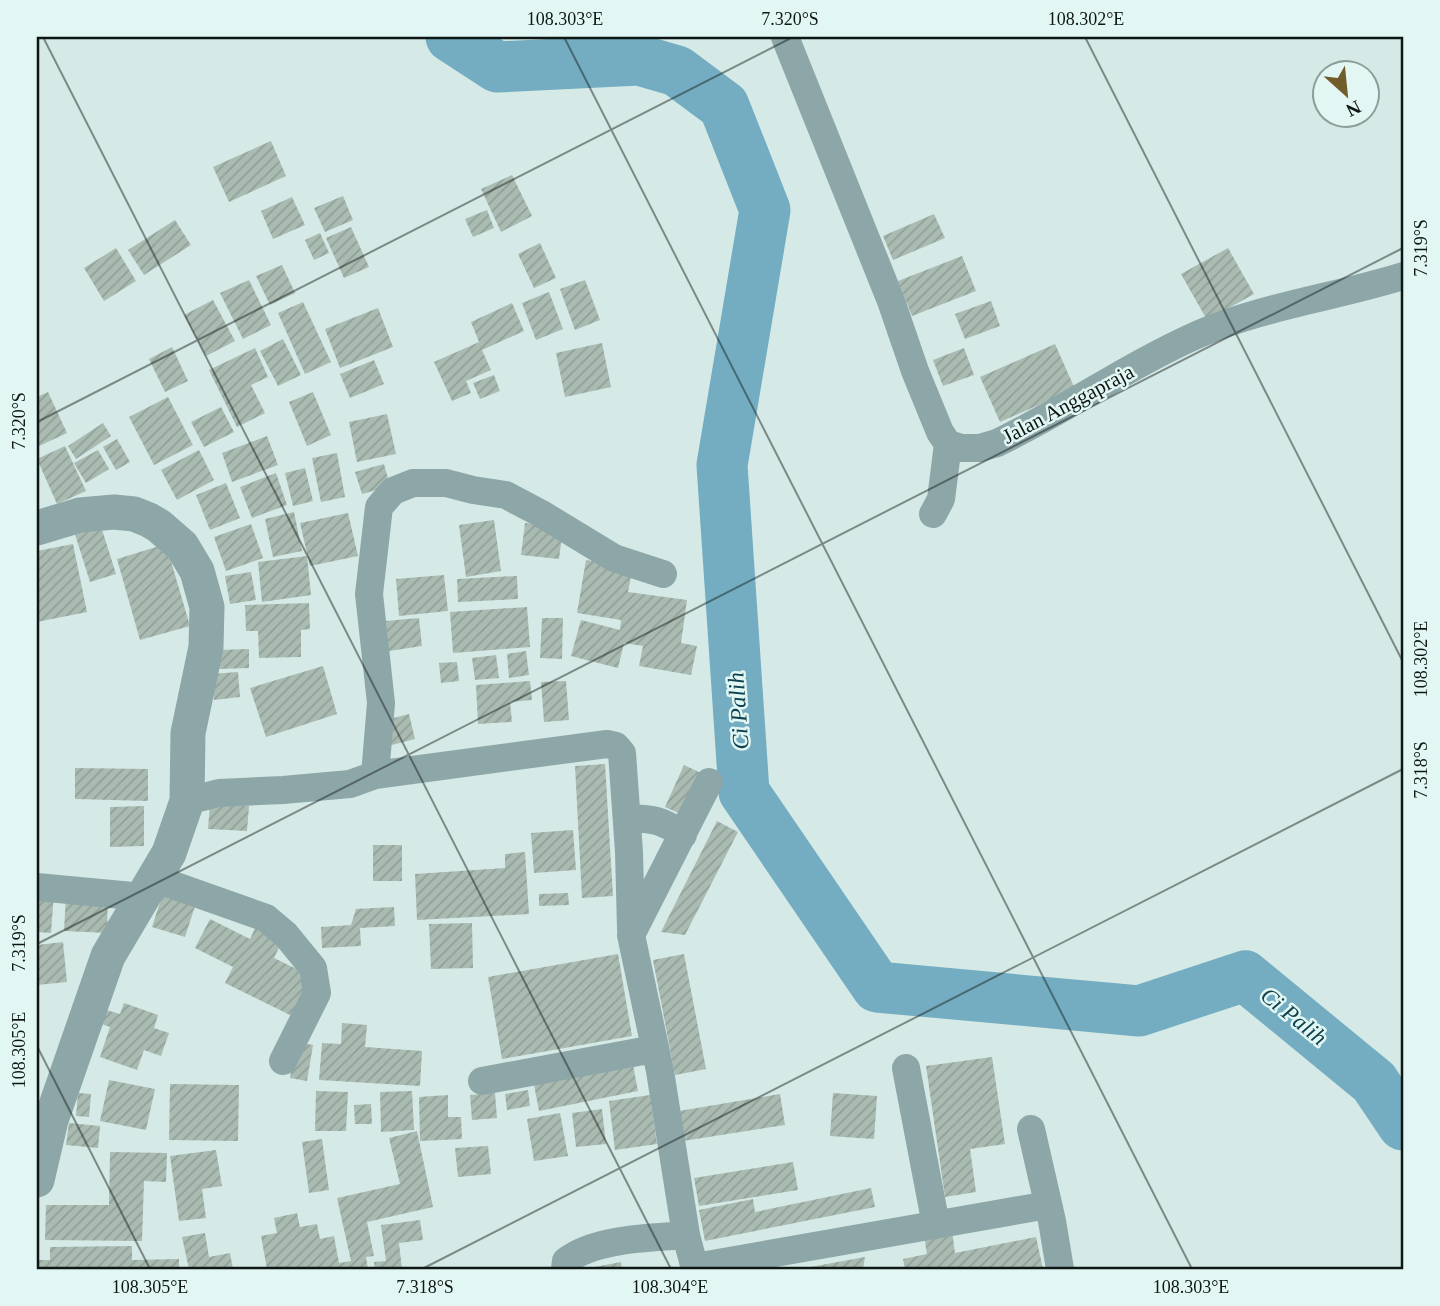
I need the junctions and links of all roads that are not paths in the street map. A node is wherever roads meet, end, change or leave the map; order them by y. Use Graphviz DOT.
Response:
graph roads {
  1 [pos="785,37"];
  2 [pos="1403,276"];
  3 [pos="948,444"];
  4 [pos="933,514"];
  5 [pos="37,528"];
  6 [pos="663,574"];
  7 [pos="375,775"];
  8 [pos="709,782"];
  9 [pos="187,801"];
  10 [pos="627,818"];
  11 [pos="682,835"];
  12 [pos="37,887"];
  13 [pos="148,888"];
  14 [pos="631,935"];
  15 [pos="654,1049"];
  16 [pos="283,1061"];
  17 [pos="906,1068"];
  18 [pos="482,1081"];
  19 [pos="1031,1129"];
  20 [pos="37,1180"];
  21 [pos="1048,1205"];
  22 [pos="936,1225"];
  23 [pos="686,1235"];
  24 [pos="695,1268"];
  25 [pos="565,1269"];
  26 [pos="1060,1269"];
  1 -- 3 [label="street"];
  2 -- 3 [label="street, Jalan Anggapraja"];
  3 -- 4 [label="street"];
  5 -- 9 [label="street"];
  6 -- 7 [label="street"];
  7 -- 9 [label="street"];
  7 -- 10 [label="street"];
  8 -- 11 [label="street"];
  9 -- 13 [label="street"];
  10 -- 11 [label="street"];
  10 -- 14 [label="street"];
  11 -- 14 [label="street"];
  12 -- 13 [label="street"];
  13 -- 16 [label="street"];
  13 -- 20 [label="street"];
  14 -- 15 [label="street"];
  15 -- 18 [label="street"];
  15 -- 23 [label="street"];
  17 -- 22 [label="street"];
  19 -- 21 [label="street"];
  21 -- 22 [label="street"];
  21 -- 26 [label="street"];
  22 -- 24 [label="street"];
  23 -- 24 [label="street"];
  23 -- 25 [label="street"];
}
